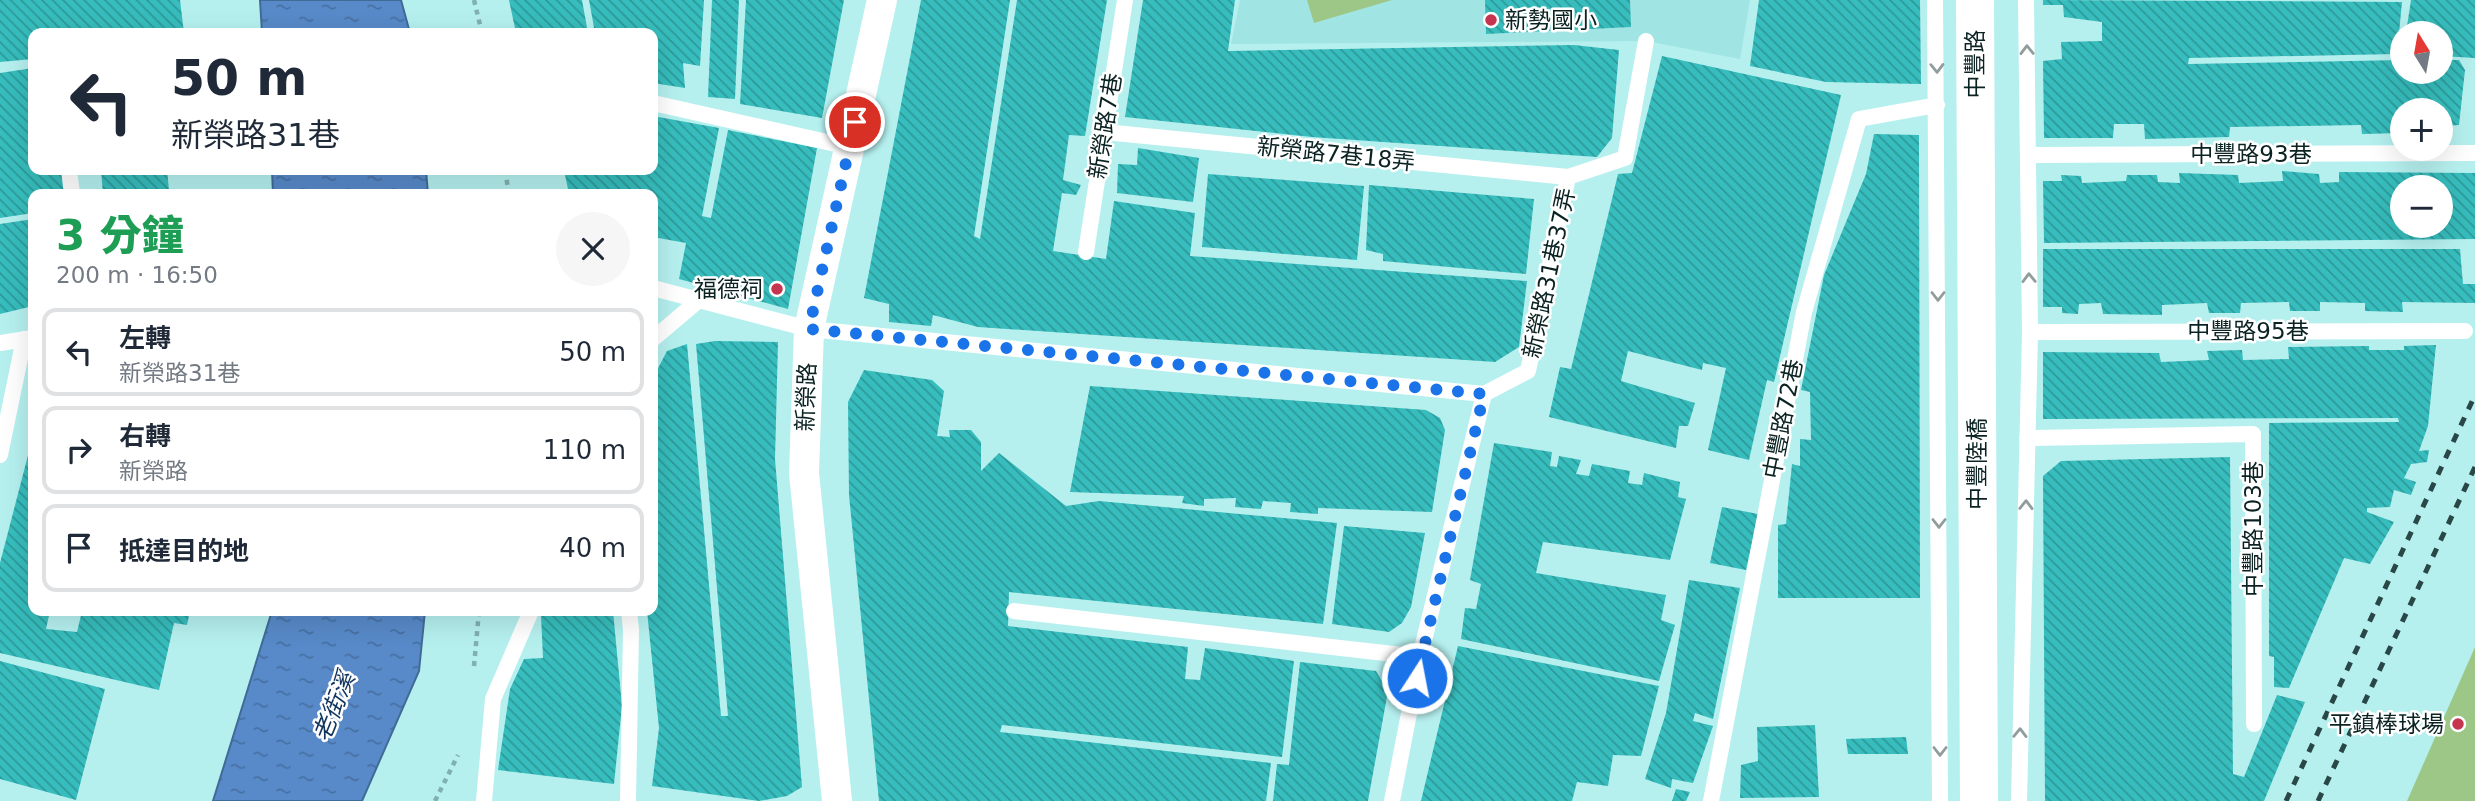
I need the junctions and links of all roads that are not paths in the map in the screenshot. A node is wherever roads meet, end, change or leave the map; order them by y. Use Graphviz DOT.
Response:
graph roads {
  1 [pos="882,0"];
  2 [pos="1125,0"];
  3 [pos="1935,0"];
  4 [pos="1975,0"];
  5 [pos="2026,0"];
  6 [pos="1646,41"];
  7 [pos="658,104"];
  8 [pos="1937,105"];
  9 [pos="1975,128"];
  10 [pos="1104,132"];
  11 [pos="849,146"];
  12 [pos="2475,153"];
  13 [pos="2028,155"];
  14 [pos="1568,177"];
  15 [pos="1086,252"];
  16 [pos="658,289"];
  17 [pos="699,300"];
  18 [pos="809,329"];
  19 [pos="2465,331"];
  20 [pos="2030,332"];
  21 [pos="658,335"];
  22 [pos="28,338"];
  23 [pos="0,343"];
  24 [pos="1484,394"];
  25 [pos="2027,438"];
  26 [pos="0,455"];
  27 [pos="1014,611"];
  28 [pos="529,616"];
  29 [pos="630,616"];
  30 [pos="1420,657"];
  31 [pos="2254,724"];
  32 [pos="484,801"];
  33 [pos="628,801"];
  34 [pos="838,801"];
  35 [pos="1392,801"];
  36 [pos="1712,801"];
  37 [pos="1940,801"];
  38 [pos="1979,801"];
  39 [pos="2019,801"];
  1 -- 11 [label="street, 新榮路"];
  2 -- 10 [label="lane, 新榮路7巷"];
  3 -- 8 [label="lane, one-way"];
  4 -- 9 [label="main road, 中豐路"];
  13 -- 5 [label="lane, one-way"];
  6 -- 14 [label="lane, 新榮路31巷37弄"];
  7 -- 11 [label="lane"];
  8 -- 36 [label="lane, 中豐路72巷"];
  8 -- 37 [label="lane, one-way"];
  9 -- 38 [label="main road, 中豐陸橋"];
  10 -- 14 [label="lane, 新榮路7巷18弄"];
  10 -- 15 [label="lane, 新榮路7巷"];
  11 -- 18 [label="street, 新榮路"];
  12 -- 13 [label="lane, 中豐路93巷"];
  20 -- 13 [label="lane, one-way"];
  14 -- 24 [label="lane, 新榮路31巷37弄"];
  16 -- 17 [label="lane"];
  17 -- 18 [label="lane"];
  17 -- 21 [label="lane"];
  18 -- 24 [label="lane"];
  18 -- 34 [label="street, 新榮路"];
  19 -- 20 [label="lane, 中豐路95巷"];
  20 -- 25 [label="lane"];
  22 -- 23 [label="lane"];
  22 -- 26 [label="lane"];
  24 -- 30 [label="lane"];
  25 -- 31 [label="lane, 中豐路103巷"];
  39 -- 25 [label="lane, one-way"];
  27 -- 30 [label="lane"];
  28 -- 32 [label="lane"];
  29 -- 33 [label="lane"];
  30 -- 35 [label="lane"];
}
